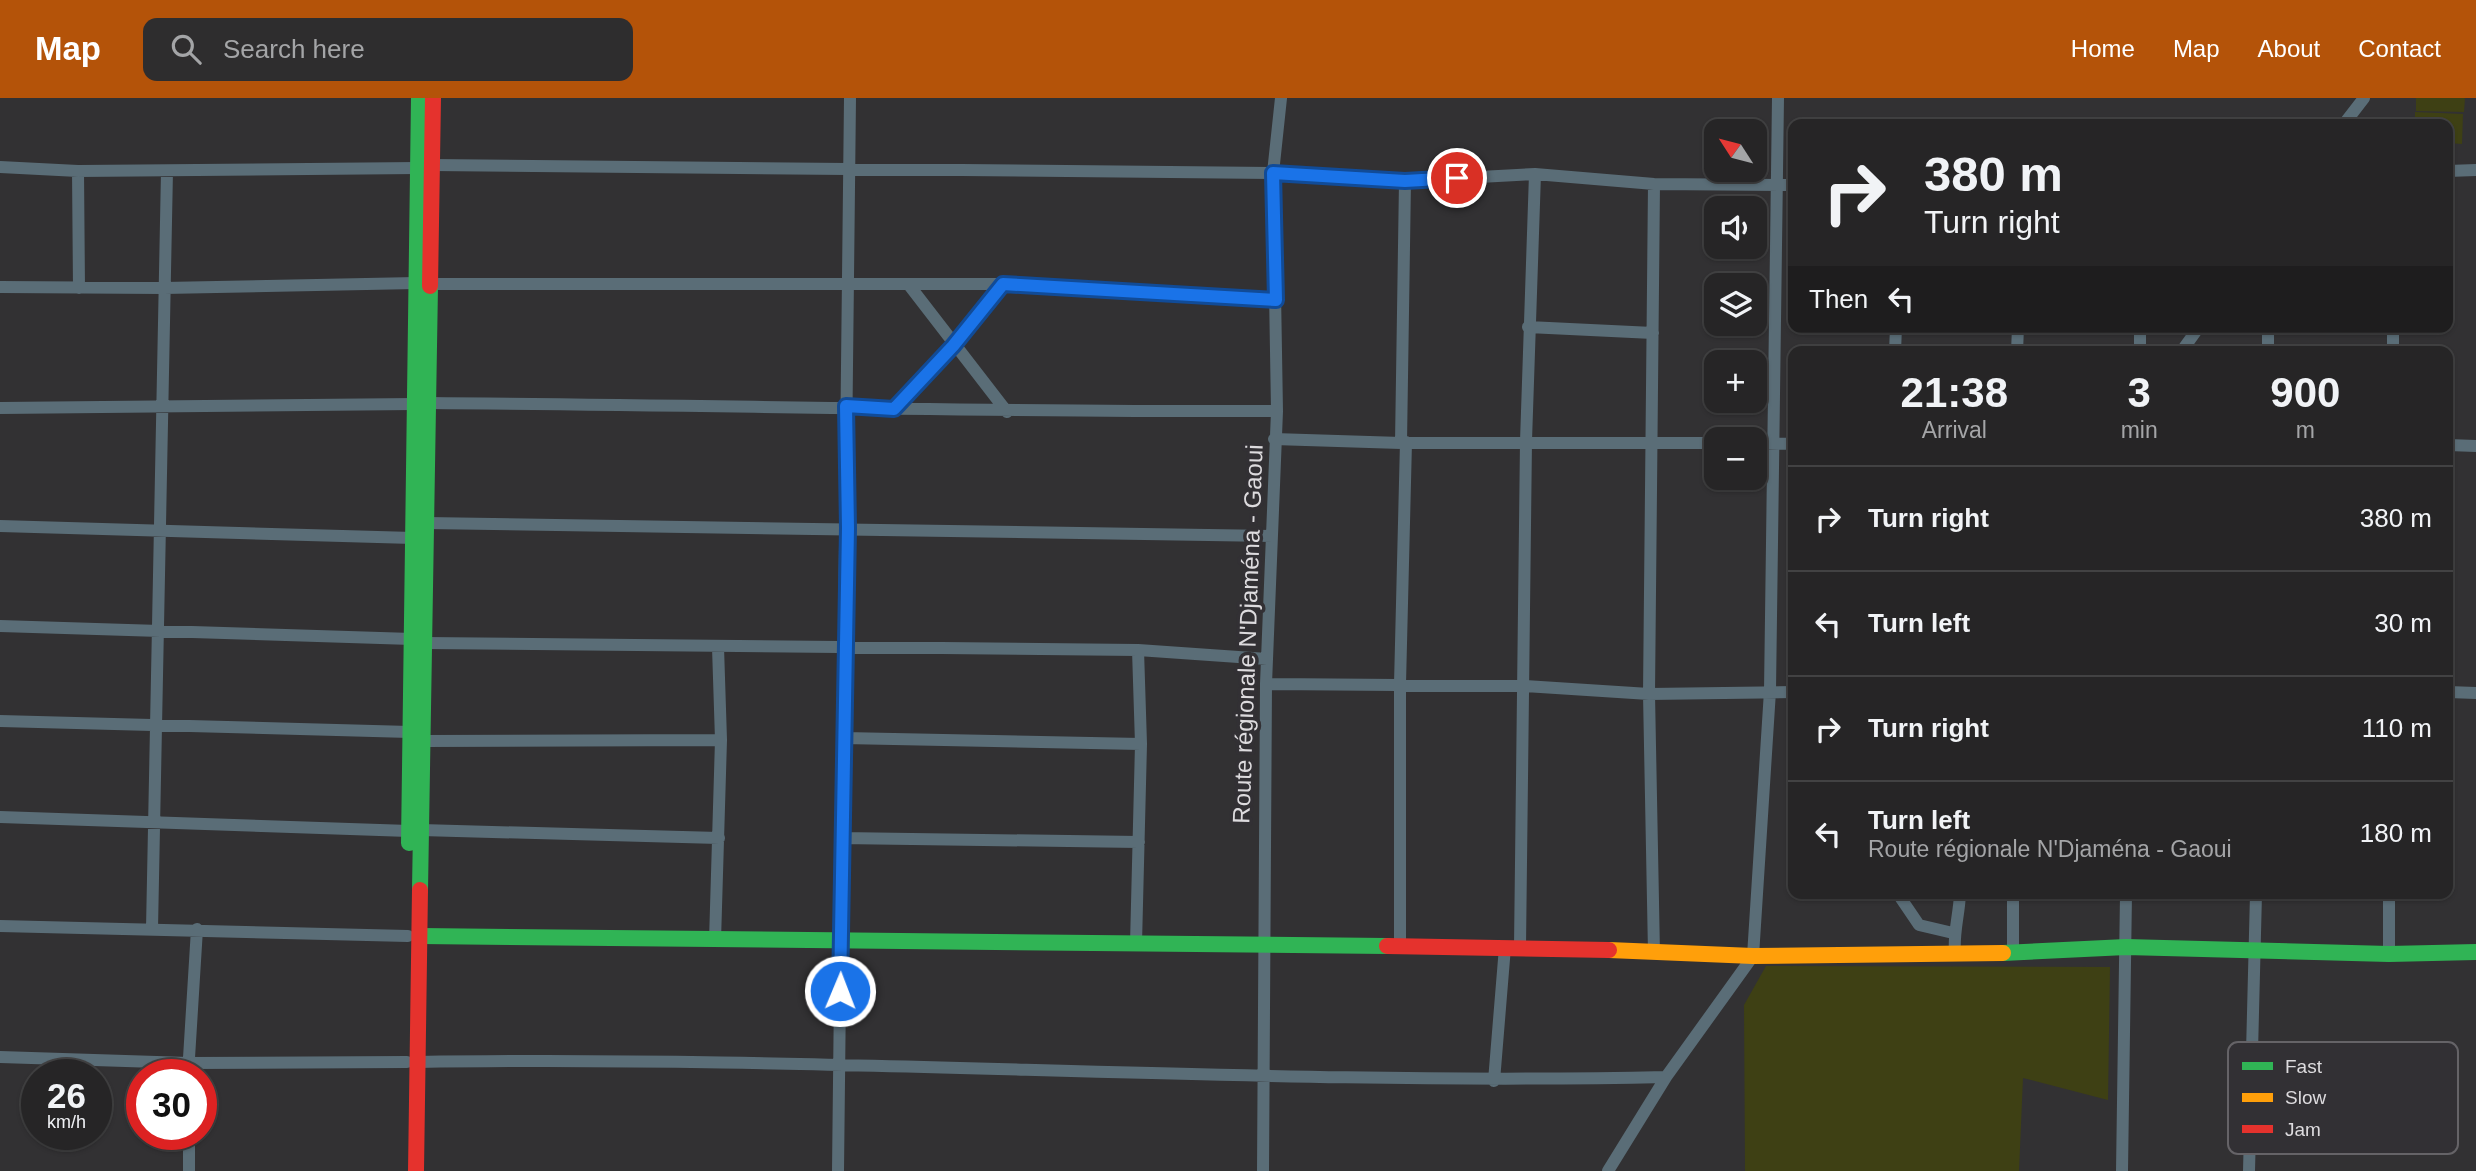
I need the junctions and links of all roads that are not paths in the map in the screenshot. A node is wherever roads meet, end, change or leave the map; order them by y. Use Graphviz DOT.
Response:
graph roads {
  1 [pos="418,98"];
  2 [pos="433,98"];
  3 [pos="850,98"];
  4 [pos="1281,98"];
  5 [pos="1778,98"];
  6 [pos="2364,98"];
  7 [pos="2348,119"];
  8 [pos="425,166"];
  9 [pos="0,167"];
  10 [pos="847,168"];
  11 [pos="2476,170"];
  12 [pos="78,171"];
  13 [pos="167,171"];
  14 [pos="2453,171"];
  15 [pos="1273,173"];
  16 [pos="1535,174"];
  17 [pos="1405,181"];
  18 [pos="1654,184"];
  19 [pos="1778,185"];
  20 [pos="1788,185"];
  21 [pos="423,283"];
  22 [pos="847,284"];
  23 [pos="1003,284"];
  24 [pos="909,285"];
  25 [pos="0,286"];
  26 [pos="79,288"];
  27 [pos="164,288"];
  28 [pos="1276,300"];
  29 [pos="1528,327"];
  30 [pos="1653,333"];
  31 [pos="953,346"];
  32 [pos="421,403"];
  33 [pos="161,406"];
  34 [pos="846,406"];
  35 [pos="0,408"];
  36 [pos="894,409"];
  37 [pos="1277,411"];
  38 [pos="1007,412"];
  39 [pos="1274,439"];
  40 [pos="1525,441"];
  41 [pos="1404,442"];
  42 [pos="1652,443"];
  43 [pos="1704,443"];
  44 [pos="1767,443"];
  45 [pos="1773,443"];
  46 [pos="1788,444"];
  47 [pos="2453,445"];
  48 [pos="2476,446"];
  49 [pos="426,523"];
  50 [pos="0,526"];
  51 [pos="848,528"];
  52 [pos="158,531"];
  53 [pos="1272,536"];
  54 [pos="413,538"];
  55 [pos="0,626"];
  56 [pos="156,631"];
  57 [pos="418,641"];
  58 [pos="718,647"];
  59 [pos="846,647"];
  60 [pos="1138,650"];
  61 [pos="1267,659"];
  62 [pos="1266,684"];
  63 [pos="1400,684"];
  64 [pos="1525,686"];
  65 [pos="1770,691"];
  66 [pos="1788,692"];
  67 [pos="2453,692"];
  68 [pos="2476,693"];
  69 [pos="1649,694"];
  70 [pos="0,721"];
  71 [pos="154,726"];
  72 [pos="417,736"];
  73 [pos="844,738"];
  74 [pos="721,740"];
  75 [pos="1141,744"];
  76 [pos="0,817"];
  77 [pos="155,821"];
  78 [pos="415,830"];
  79 [pos="719,838"];
  80 [pos="841,838"];
  81 [pos="1139,842"];
  82 [pos="1901,899"];
  83 [pos="1960,899"];
  84 [pos="2013,899"];
  85 [pos="2126,899"];
  86 [pos="2256,899"];
  87 [pos="2389,899"];
  88 [pos="0,926"];
  89 [pos="152,929"];
  90 [pos="197,929"];
  91 [pos="1953,933"];
  92 [pos="414,936"];
  93 [pos="715,941"];
  94 [pos="841,942"];
  95 [pos="1136,944"];
  96 [pos="1400,945"];
  97 [pos="1262,946"];
  98 [pos="1512,947"];
  99 [pos="2126,947"];
  100 [pos="2013,951"];
  101 [pos="2254,951"];
  102 [pos="2476,952"];
  103 [pos="1654,953"];
  104 [pos="2389,954"];
  105 [pos="1955,955"];
  106 [pos="1753,956"];
  107 [pos="2252,1042"];
  108 [pos="0,1057"];
  109 [pos="189,1059"];
  110 [pos="413,1062"];
  111 [pos="126,1065"];
  112 [pos="838,1066"];
  113 [pos="217,1068"];
  114 [pos="1263,1076"];
  115 [pos="1666,1077"];
  116 [pos="1494,1081"];
  117 [pos="189,1150"];
  118 [pos="190,1171"];
  119 [pos="406,1171"];
  120 [pos="416,1171"];
  121 [pos="838,1171"];
  122 [pos="1263,1171"];
  123 [pos="1608,1171"];
  124 [pos="2122,1171"];
  1 -- 8 [label="street"];
  2 -- 8 [label="street"];
  3 -- 10 [label="street"];
  4 -- 15 [label="street, Route régionale N'Djaména - Gaoui"];
  5 -- 19 [label="street"];
  6 -- 7 [label="street"];
  8 -- 10 [label="street"];
  8 -- 13 [label="street"];
  8 -- 21 [label="street"];
  9 -- 12 [label="street"];
  10 -- 15 [label="street"];
  10 -- 22 [label="street"];
  11 -- 14 [label="street"];
  12 -- 13 [label="street"];
  12 -- 26 [label="street"];
  13 -- 27 [label="street"];
  15 -- 17 [label="street"];
  15 -- 28 [label="street, Route régionale N'Djaména - Gaoui"];
  16 -- 17 [label="street"];
  16 -- 18 [label="street"];
  16 -- 29 [label="street"];
  17 -- 41 [label="street"];
  18 -- 19 [label="street"];
  18 -- 30 [label="street"];
  19 -- 20 [label="street"];
  19 -- 45 [label="street"];
  21 -- 22 [label="street"];
  21 -- 27 [label="street"];
  21 -- 32 [label="street"];
  22 -- 24 [label="street"];
  22 -- 34 [label="street"];
  23 -- 24 [label="street"];
  23 -- 28 [label="street"];
  23 -- 31 [label="street"];
  24 -- 31 [label="street"];
  25 -- 26 [label="street"];
  26 -- 27 [label="street"];
  27 -- 33 [label="street"];
  28 -- 37 [label="street, Route régionale N'Djaména - Gaoui"];
  29 -- 30 [label="street"];
  29 -- 40 [label="street"];
  30 -- 42 [label="street"];
  31 -- 36 [label="street"];
  31 -- 38 [label="street"];
  32 -- 33 [label="street"];
  32 -- 34 [label="street"];
  32 -- 49 [label="street"];
  32 -- 54 [label="street"];
  33 -- 35 [label="street"];
  33 -- 52 [label="street"];
  34 -- 36 [label="street"];
  34 -- 51 [label="street"];
  36 -- 38 [label="street"];
  37 -- 38 [label="street"];
  37 -- 39 [label="street, Route régionale N'Djaména - Gaoui"];
  39 -- 41 [label="street"];
  39 -- 53 [label="street, Route régionale N'Djaména - Gaoui"];
  40 -- 41 [label="street"];
  40 -- 42 [label="street"];
  40 -- 64 [label="street"];
  41 -- 63 [label="street"];
  42 -- 43 [label="street"];
  42 -- 69 [label="street"];
  44 -- 45 [label="street"];
  45 -- 46 [label="street"];
  45 -- 65 [label="street"];
  47 -- 48 [label="street"];
  49 -- 51 [label="street"];
  49 -- 57 [label="street"];
  50 -- 52 [label="street"];
  51 -- 53 [label="street"];
  51 -- 59 [label="street"];
  52 -- 54 [label="street"];
  52 -- 56 [label="street"];
  53 -- 61 [label="street, Route régionale N'Djaména - Gaoui"];
  54 -- 57 [label="street"];
  55 -- 56 [label="street"];
  56 -- 57 [label="street"];
  56 -- 71 [label="street"];
  57 -- 58 [label="street"];
  57 -- 72 [label="street"];
  58 -- 59 [label="street"];
  58 -- 74 [label="street"];
  59 -- 60 [label="street"];
  59 -- 73 [label="street"];
  60 -- 61 [label="street"];
  60 -- 75 [label="street"];
  61 -- 62 [label="street, Route régionale N'Djaména - Gaoui"];
  62 -- 63 [label="street"];
  62 -- 97 [label="street, Route régionale N'Djaména - Gaoui"];
  63 -- 64 [label="street"];
  63 -- 96 [label="street"];
  64 -- 69 [label="street"];
  64 -- 98 [label="street"];
  65 -- 66 [label="street"];
  65 -- 69 [label="street"];
  65 -- 106 [label="street"];
  67 -- 68 [label="street"];
  69 -- 103 [label="street"];
  70 -- 71 [label="street"];
  71 -- 72 [label="street"];
  71 -- 77 [label="street"];
  72 -- 74 [label="street"];
  72 -- 78 [label="street"];
  73 -- 75 [label="street"];
  73 -- 80 [label="street"];
  74 -- 79 [label="street"];
  75 -- 81 [label="street"];
  76 -- 77 [label="street"];
  77 -- 78 [label="street"];
  77 -- 89 [label="street"];
  78 -- 79 [label="street"];
  78 -- 92 [label="street"];
  79 -- 93 [label="street"];
  80 -- 81 [label="street"];
  80 -- 94 [label="street"];
  81 -- 95 [label="street"];
  82 -- 91 [label="street"];
  83 -- 91 [label="street"];
  84 -- 100 [label="street"];
  85 -- 99 [label="street"];
  86 -- 101 [label="street"];
  87 -- 104 [label="street"];
  88 -- 89 [label="street"];
  89 -- 90 [label="street"];
  90 -- 92 [label="street"];
  90 -- 109 [label="street"];
  91 -- 105 [label="street"];
  92 -- 93 [label="street"];
  92 -- 110 [label="street"];
  93 -- 94 [label="street"];
  94 -- 95 [label="street"];
  94 -- 112 [label="street"];
  95 -- 97 [label="street"];
  96 -- 97 [label="street"];
  96 -- 98 [label="street"];
  97 -- 114 [label="street, Route régionale N'Djaména - Gaoui"];
  98 -- 103 [label="street"];
  98 -- 116 [label="street"];
  99 -- 100 [label="street"];
  99 -- 101 [label="street"];
  99 -- 124 [label="street"];
  100 -- 105 [label="street"];
  101 -- 104 [label="street"];
  101 -- 107 [label="street"];
  102 -- 104 [label="street"];
  103 -- 106 [label="street"];
  105 -- 106 [label="street"];
  106 -- 115 [label="street"];
  108 -- 111 [label="street"];
  110 -- 112 [label="street"];
  110 -- 113 [label="street"];
  110 -- 119 [label="street"];
  110 -- 120 [label="street"];
  112 -- 114 [label="street"];
  112 -- 121 [label="street"];
  114 -- 116 [label="street"];
  114 -- 122 [label="street, Route régionale N'Djaména - Gaoui"];
  115 -- 116 [label="street"];
  115 -- 123 [label="street"];
  117 -- 118 [label="street"];
}
